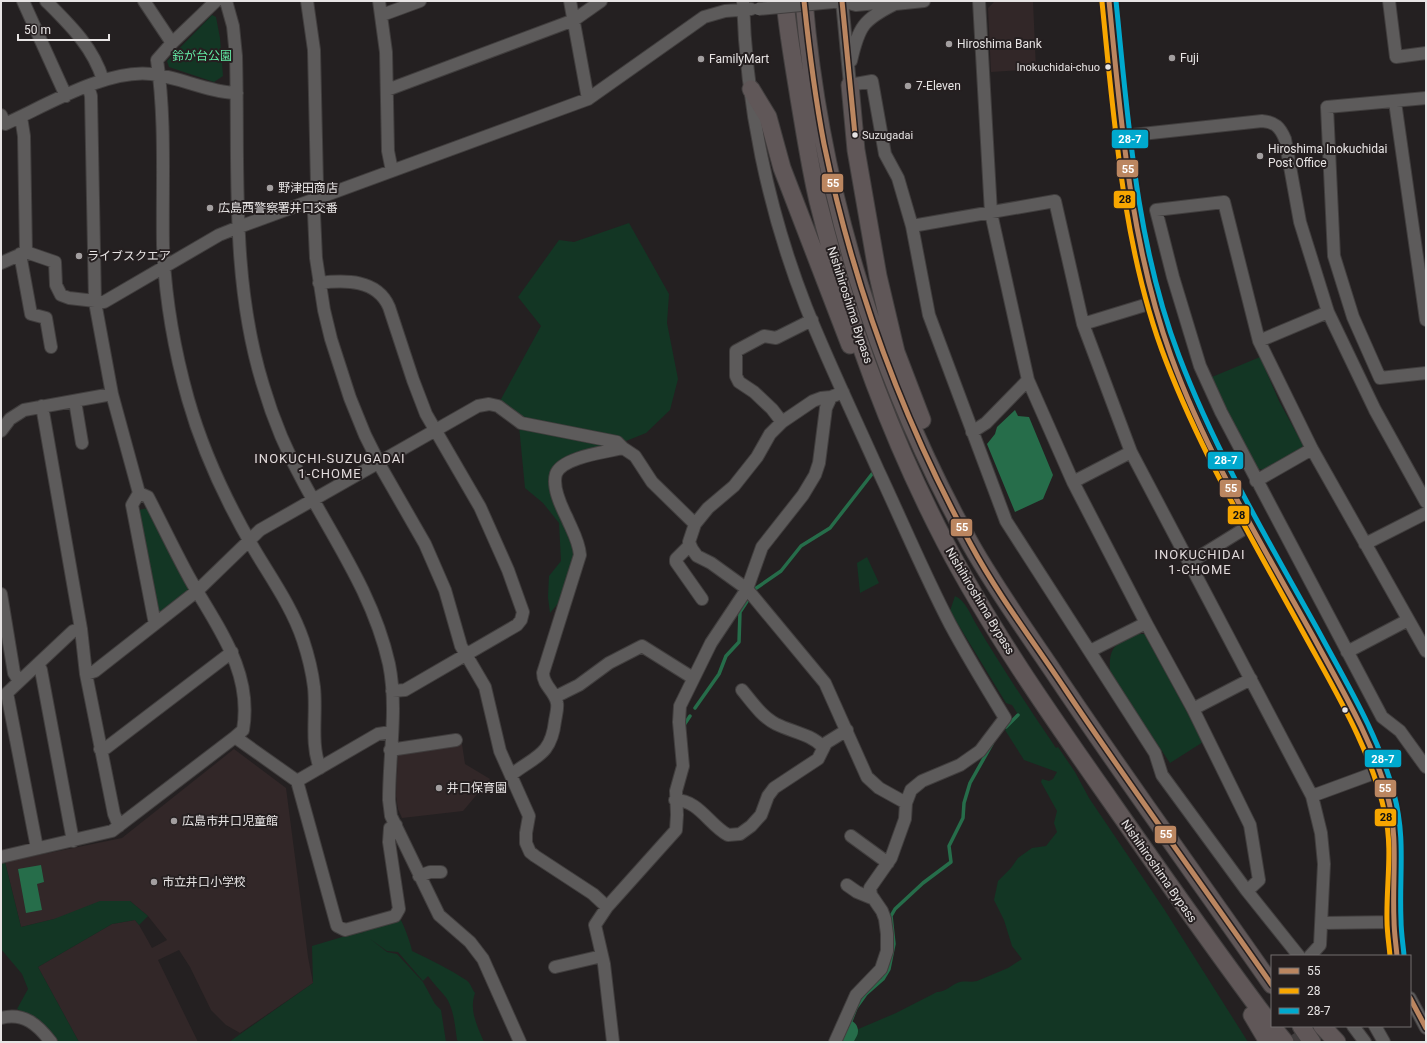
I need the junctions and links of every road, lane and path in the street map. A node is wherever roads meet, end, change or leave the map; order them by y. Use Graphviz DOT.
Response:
graph roads {
  1 [pos="24,1"];
  2 [pos="46,1"];
  3 [pos="144,1"];
  4 [pos="216,1"];
  5 [pos="226,1"];
  6 [pos="306,1"];
  7 [pos="379,1"];
  8 [pos="420,1"];
  9 [pos="570,1"];
  10 [pos="601,1"];
  11 [pos="785,1"];
  12 [pos="804,1"];
  13 [pos="840,1"];
  14 [pos="924,1"];
  15 [pos="979,1"];
  16 [pos="1109,1"];
  17 [pos="1389,1"];
  18 [pos="895,4"];
  19 [pos="743,5"];
  20 [pos="382,15"];
  21 [pos="574,20"];
  22 [pos="172,43"];
  23 [pos="1426,53"];
  24 [pos="159,75"];
  25 [pos="849,77"];
  26 [pos="103,80"];
  27 [pos="88,86"];
  28 [pos="751,89"];
  29 [pos="387,90"];
  30 [pos="237,93"];
  31 [pos="66,96"];
  32 [pos="1426,98"];
  33 [pos="588,99"];
  34 [pos="1395,102"];
  35 [pos="1,115"];
  36 [pos="21,117"];
  37 [pos="1123,136"];
  38 [pos="392,171"];
  39 [pos="316,199"];
  40 [pos="991,213"];
  41 [pos="912,226"];
  42 [pos="239,227"];
  43 [pos="23,253"];
  44 [pos="1,263"];
  45 [pos="165,266"];
  46 [pos="319,283"];
  47 [pos="95,302"];
  48 [pos="1154,302"];
  49 [pos="1328,312"];
  50 [pos="812,320"];
  51 [pos="1426,320"];
  52 [pos="1083,324"];
  53 [pos="1259,341"];
  54 [pos="51,347"];
  55 [pos="1426,373"];
  56 [pos="1028,380"];
  57 [pos="843,392"];
  58 [pos="112,394"];
  59 [pos="831,397"];
  60 [pos="75,401"];
  61 [pos="42,406"];
  62 [pos="782,422"];
  63 [pos="1,431"];
  64 [pos="435,431"];
  65 [pos="972,432"];
  66 [pos="898,440"];
  67 [pos="82,442"];
  68 [pos="623,448"];
  69 [pos="1312,450"];
  70 [pos="1131,452"];
  71 [pos="379,463"];
  72 [pos="1073,482"];
  73 [pos="1256,482"];
  74 [pos="139,493"];
  75 [pos="313,501"];
  76 [pos="1426,502"];
  77 [pos="1426,513"];
  78 [pos="695,524"];
  79 [pos="1252,524"];
  80 [pos="249,540"];
  81 [pos="1365,544"];
  82 [pos="690,545"];
  83 [pos="971,545"];
  84 [pos="1189,563"];
  85 [pos="197,591"];
  86 [pos="750,593"];
  87 [pos="1,594"];
  88 [pos="702,598"];
  89 [pos="1408,620"];
  90 [pos="1146,623"];
  91 [pos="155,624"];
  92 [pos="81,629"];
  93 [pos="1426,651"];
  94 [pos="232,652"];
  95 [pos="1090,652"];
  96 [pos="1347,652"];
  97 [pos="466,655"];
  98 [pos="38,664"];
  99 [pos="86,674"];
  100 [pos="693,678"];
  101 [pos="1251,679"];
  102 [pos="19,681"];
  103 [pos="742,690"];
  104 [pos="392,691"];
  105 [pos="555,697"];
  106 [pos="1193,709"];
  107 [pos="846,730"];
  108 [pos="391,732"];
  109 [pos="235,737"];
  110 [pos="456,740"];
  111 [pos="823,748"];
  112 [pos="100,749"];
  113 [pos="390,750"];
  114 [pos="1426,767"];
  115 [pos="320,768"];
  116 [pos="1380,770"];
  117 [pos="511,775"];
  118 [pos="297,781"];
  119 [pos="1312,796"];
  120 [pos="675,800"];
  121 [pos="906,803"];
  122 [pos="396,825"];
  123 [pos="119,826"];
  124 [pos="851,836"];
  125 [pos="73,841"];
  126 [pos="36,848"];
  127 [pos="1,857"];
  128 [pos="888,863"];
  129 [pos="1186,863"];
  130 [pos="441,872"];
  131 [pos="419,876"];
  132 [pos="847,885"];
  133 [pos="1247,891"];
  134 [pos="874,899"];
  135 [pos="607,906"];
  136 [pos="1394,922"];
  137 [pos="1322,923"];
  138 [pos="1297,955"];
  139 [pos="1311,955"];
  140 [pos="1397,955"];
  141 [pos="602,956"];
  142 [pos="1220,958"];
  143 [pos="1271,964"];
  144 [pos="555,967"];
  145 [pos="1271,984"];
  146 [pos="1411,1000"];
  147 [pos="1,1018"];
  148 [pos="1271,1025"];
  149 [pos="1273,1027"];
  150 [pos="1302,1027"];
  151 [pos="1323,1027"];
  152 [pos="1354,1027"];
  153 [pos="1376,1027"];
  154 [pos="1426,1028"];
  155 [pos="51,1042"];
  156 [pos="520,1042"];
  157 [pos="613,1042"];
  158 [pos="836,1042"];
  159 [pos="1268,1042"];
  160 [pos="1285,1042"];
  161 [pos="1312,1042"];
  162 [pos="1337,1042"];
  163 [pos="1365,1042"];
  164 [pos="1384,1042"];
  1 -- 31 [label="street"];
  2 -- 26 [label="street"];
  3 -- 22 [label="street"];
  4 -- 22 [label="street"];
  5 -- 30 [label="street"];
  6 -- 39 [label="street"];
  7 -- 20 [label="street"];
  8 -- 20 [label="street"];
  9 -- 21 [label="street"];
  10 -- 21 [label="street"];
  11 -- 66 [label="highway, Nishihiroshima Bypass"];
  12 -- 83 [label="highway, Nishihiroshima Bypass"];
  13 -- 18 [label="street"];
  13 -- 19 [label="street, bridge"];
  13 -- 25 [label="street"];
  14 -- 18 [label="street"];
  15 -- 40 [label="street"];
  16 -- 37 [label="street"];
  17 -- 23 [label="street"];
  18 -- 25 [label="street"];
  19 -- 28 [label="street"];
  19 -- 33 [label="street"];
  20 -- 29 [label="street"];
  21 -- 29 [label="street"];
  21 -- 33 [label="street"];
  22 -- 24 [label="street"];
  24 -- 26 [label="street"];
  24 -- 30 [label="street"];
  24 -- 45 [label="street"];
  25 -- 41 [label="street"];
  25 -- 83 [label="highway"];
  26 -- 27 [label="street"];
  27 -- 31 [label="street"];
  27 -- 47 [label="street"];
  28 -- 50 [label="street"];
  28 -- 66 [label="highway"];
  29 -- 38 [label="street"];
  30 -- 42 [label="street"];
  31 -- 36 [label="street"];
  32 -- 34 [label="street"];
  33 -- 38 [label="street"];
  34 -- 51 [label="street"];
  34 -- 55 [label="street"];
  35 -- 36 [label="street"];
  36 -- 43 [label="street"];
  37 -- 48 [label="street"];
  37 -- 49 [label="street"];
  38 -- 39 [label="street"];
  39 -- 42 [label="street"];
  39 -- 46 [label="street"];
  40 -- 41 [label="street"];
  40 -- 52 [label="street"];
  40 -- 56 [label="street"];
  41 -- 65 [label="street"];
  42 -- 45 [label="street"];
  42 -- 75 [label="street"];
  43 -- 44 [label="street"];
  43 -- 47 [label="street"];
  43 -- 54 [label="street"];
  45 -- 47 [label="street"];
  45 -- 80 [label="street"];
  46 -- 64 [label="street"];
  46 -- 71 [label="street"];
  47 -- 58 [label="street"];
  48 -- 52 [label="street"];
  48 -- 79 [label="street"];
  49 -- 53 [label="street"];
  49 -- 76 [label="street"];
  50 -- 57 [label="street"];
  50 -- 62 [label="street"];
  52 -- 70 [label="street"];
  53 -- 69 [label="street"];
  53 -- 73 [label="street"];
  56 -- 65 [label="street"];
  56 -- 72 [label="street"];
  57 -- 59 [label="street"];
  57 -- 121 [label="street"];
  58 -- 60 [label="street"];
  58 -- 74 [label="street"];
  59 -- 62 [label="street"];
  59 -- 86 [label="street"];
  60 -- 61 [label="street"];
  60 -- 67 [label="street"];
  61 -- 63 [label="street"];
  61 -- 92 [label="street"];
  62 -- 78 [label="street"];
  64 -- 68 [label="street"];
  64 -- 71 [label="street"];
  64 -- 97 [label="street"];
  65 -- 95 [label="street"];
  66 -- 142 [label="highway, Nishihiroshima Bypass"];
  68 -- 78 [label="street"];
  68 -- 105 [label="street"];
  69 -- 73 [label="street"];
  69 -- 81 [label="street"];
  70 -- 72 [label="street"];
  70 -- 84 [label="street"];
  71 -- 75 [label="street"];
  71 -- 97 [label="street"];
  72 -- 90 [label="street"];
  73 -- 96 [label="street"];
  74 -- 85 [label="street"];
  74 -- 91 [label="street"];
  75 -- 80 [label="street"];
  75 -- 104 [label="street"];
  77 -- 81 [label="street"];
  78 -- 82 [label="street"];
  79 -- 84 [label="street"];
  79 -- 116 [label="street"];
  80 -- 85 [label="street"];
  80 -- 115 [label="street"];
  81 -- 89 [label="street"];
  82 -- 86 [label="street"];
  82 -- 88 [label="street"];
  83 -- 129 [label="highway, Nishihiroshima Bypass"];
  84 -- 101 [label="street"];
  85 -- 91 [label="street"];
  85 -- 94 [label="street"];
  86 -- 100 [label="street"];
  86 -- 107 [label="street"];
  87 -- 102 [label="street"];
  89 -- 93 [label="street"];
  89 -- 96 [label="street"];
  90 -- 95 [label="street"];
  90 -- 106 [label="street"];
  91 -- 99 [label="street"];
  92 -- 98 [label="street"];
  92 -- 99 [label="street"];
  94 -- 109 [label="street"];
  94 -- 112 [label="street"];
  95 -- 133 [label="street"];
  96 -- 114 [label="street"];
  97 -- 104 [label="street"];
  97 -- 117 [label="street"];
  98 -- 102 [label="street"];
  98 -- 125 [label="street"];
  99 -- 112 [label="street"];
  100 -- 105 [label="street"];
  100 -- 120 [label="street"];
  101 -- 106 [label="street"];
  101 -- 119 [label="street"];
  102 -- 126 [label="street"];
  103 -- 111 [label="street"];
  104 -- 108 [label="street"];
  105 -- 117 [label="street"];
  106 -- 133 [label="street"];
  107 -- 111 [label="street"];
  107 -- 121 [label="street"];
  108 -- 113 [label="street"];
  108 -- 115 [label="street"];
  109 -- 118 [label="street"];
  109 -- 123 [label="street"];
  110 -- 113 [label="street"];
  111 -- 120 [label="street"];
  112 -- 123 [label="street"];
  113 -- 122 [label="street"];
  115 -- 118 [label="street"];
  116 -- 119 [label="street"];
  116 -- 136 [label="street"];
  117 -- 135 [label="street"];
  118 -- 122 [label="street"];
  119 -- 137 [label="street"];
  120 -- 135 [label="street"];
  121 -- 128 [label="street"];
  122 -- 131 [label="street"];
  123 -- 125 [label="street"];
  124 -- 128 [label="street"];
  125 -- 126 [label="street"];
  126 -- 127 [label="street"];
  128 -- 134 [label="street"];
  129 -- 143 [label="highway"];
  129 -- 145 [label="highway, Nishihiroshima Bypass"];
  130 -- 131 [label="street"];
  131 -- 156 [label="street"];
  132 -- 134 [label="street"];
  133 -- 138 [label="street"];
  134 -- 158 [label="street"];
  135 -- 141 [label="street"];
  136 -- 137 [label="street"];
  136 -- 140 [label="street"];
  137 -- 139 [label="street"];
  141 -- 144 [label="street"];
  141 -- 157 [label="street"];
  142 -- 148 [label="highway, Nishihiroshima Bypass"];
  142 -- 159 [label="highway"];
  146 -- 154 [label="street"];
  147 -- 155 [label="street"];
  149 -- 160 [label="highway, Nishihiroshima Bypass"];
  150 -- 161 [label="highway"];
  151 -- 162 [label="highway"];
  152 -- 163 [label="street"];
  153 -- 164 [label="street"];
}
